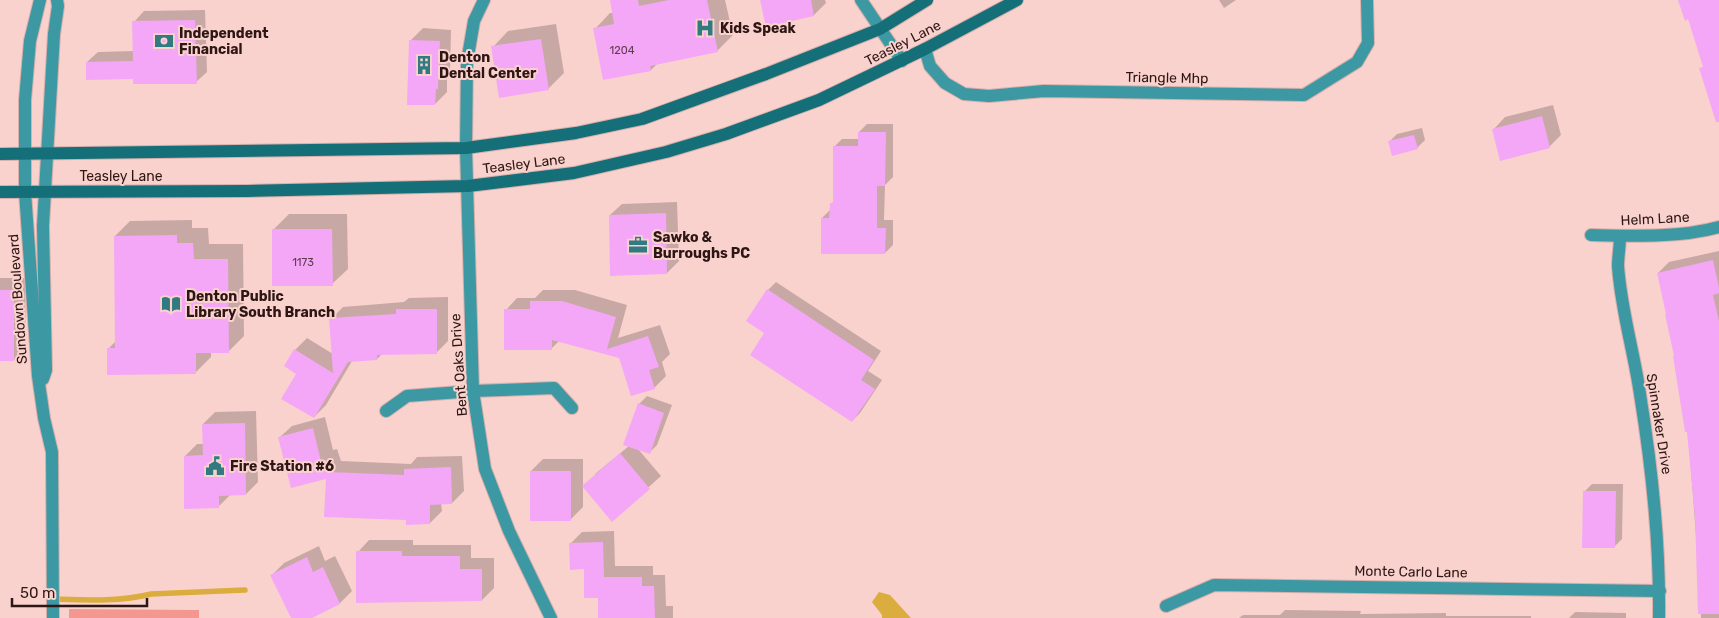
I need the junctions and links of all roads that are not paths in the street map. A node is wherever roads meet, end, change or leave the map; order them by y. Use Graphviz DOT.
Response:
graph roads {
  1 [pos="40,0"];
  2 [pos="57,0"];
  3 [pos="484,0"];
  4 [pos="861,0"];
  5 [pos="928,0"];
  6 [pos="1017,0"];
  7 [pos="1367,0"];
  8 [pos="880,28"];
  9 [pos="925,49"];
  10 [pos="902,61"];
  11 [pos="466,148"];
  12 [pos="0,154"];
  13 [pos="24,154"];
  14 [pos="47,154"];
  15 [pos="468,186"];
  16 [pos="0,192"];
  17 [pos="24,192"];
  18 [pos="45,192"];
  19 [pos="1719,227"];
  20 [pos="1592,235"];
  21 [pos="1620,236"];
  22 [pos="40,387"];
  23 [pos="473,391"];
  24 [pos="572,408"];
  25 [pos="386,411"];
  26 [pos="1660,591"];
  27 [pos="1166,606"];
  28 [pos="53,618"];
  29 [pos="550,618"];
  30 [pos="1660,618"];
  1 -- 13 [label="street, Sundown Boulevard"];
  2 -- 14 [label="street, Sundown Boulevard"];
  3 -- 11 [label="street, Bent Oaks Drive"];
  4 -- 8 [label="street"];
  5 -- 8 [label="main road, Teasley Lane"];
  6 -- 9 [label="main road, Teasley Lane"];
  7 -- 9 [label="street, Triangle Mhp"];
  8 -- 10 [label="street"];
  8 -- 11 [label="main road, Teasley Lane"];
  9 -- 10 [label="main road, Teasley Lane"];
  10 -- 15 [label="main road, Teasley Lane"];
  11 -- 14 [label="main road, Teasley Lane"];
  11 -- 15 [label="street, Bent Oaks Drive"];
  12 -- 13 [label="main road, Teasley Lane"];
  13 -- 14 [label="main road, Teasley Lane"];
  13 -- 17 [label="street, Sundown Boulevard"];
  14 -- 18 [label="street, Sundown Boulevard"];
  15 -- 18 [label="main road, Teasley Lane"];
  15 -- 23 [label="street, Bent Oaks Drive"];
  16 -- 17 [label="main road, Teasley Lane"];
  17 -- 18 [label="main road, Teasley Lane"];
  17 -- 22 [label="street, Sundown Boulevard"];
  18 -- 22 [label="street, Sundown Boulevard"];
  19 -- 21 [label="street, Helm Lane"];
  20 -- 21 [label="street, Helm Lane"];
  21 -- 26 [label="street, Spinnaker Drive"];
  22 -- 28 [label="street, Sundown Boulevard"];
  23 -- 24 [label="street"];
  23 -- 25 [label="street"];
  23 -- 29 [label="street, Bent Oaks Drive"];
  26 -- 27 [label="street, Monte Carlo Lane"];
  26 -- 30 [label="street, Spinnaker Drive"];
}
